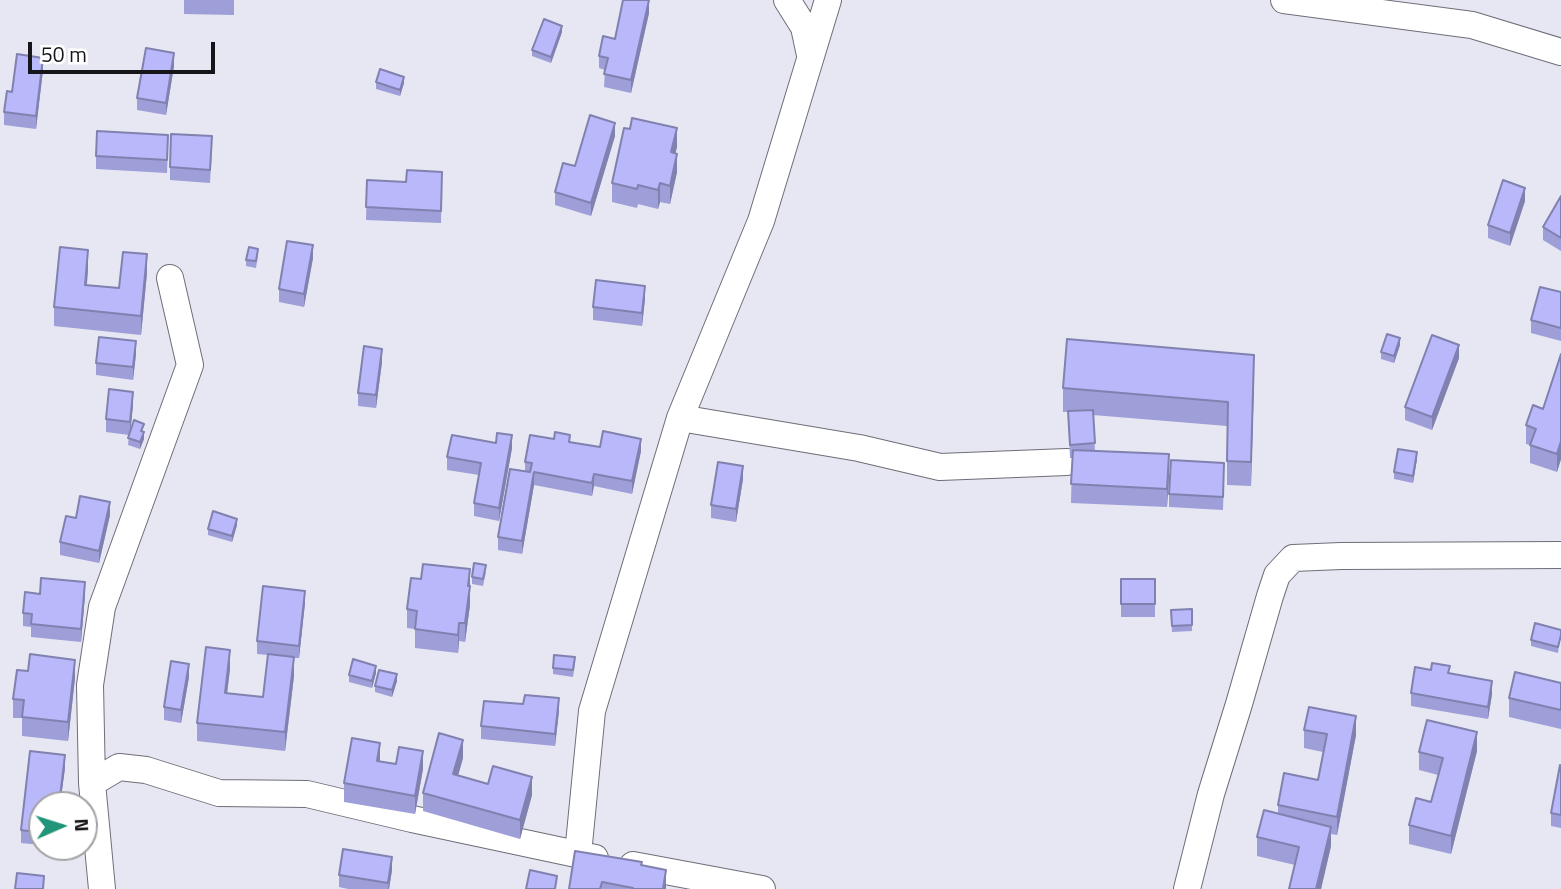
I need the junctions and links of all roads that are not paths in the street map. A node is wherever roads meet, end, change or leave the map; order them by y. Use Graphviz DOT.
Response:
graph roads {
  1 [pos="787,0"];
  2 [pos="828,0"];
  3 [pos="1284,0"];
  4 [pos="1561,52"];
  5 [pos="810,59"];
  6 [pos="170,278"];
  7 [pos="680,418"];
  8 [pos="1067,462"];
  9 [pos="1561,555"];
  10 [pos="92,783"];
  11 [pos="578,854"];
  12 [pos="688,882"];
  13 [pos="102,889"];
  14 [pos="762,889"];
  15 [pos="1187,889"];
  1 -- 5 [label="street"];
  2 -- 5 [label="street"];
  3 -- 4 [label="street"];
  5 -- 7 [label="street"];
  6 -- 10 [label="street"];
  7 -- 8 [label="street"];
  7 -- 11 [label="street"];
  9 -- 15 [label="street"];
  10 -- 11 [label="street"];
  10 -- 13 [label="street"];
  11 -- 12 [label="street"];
  12 -- 14 [label="street"];
}
